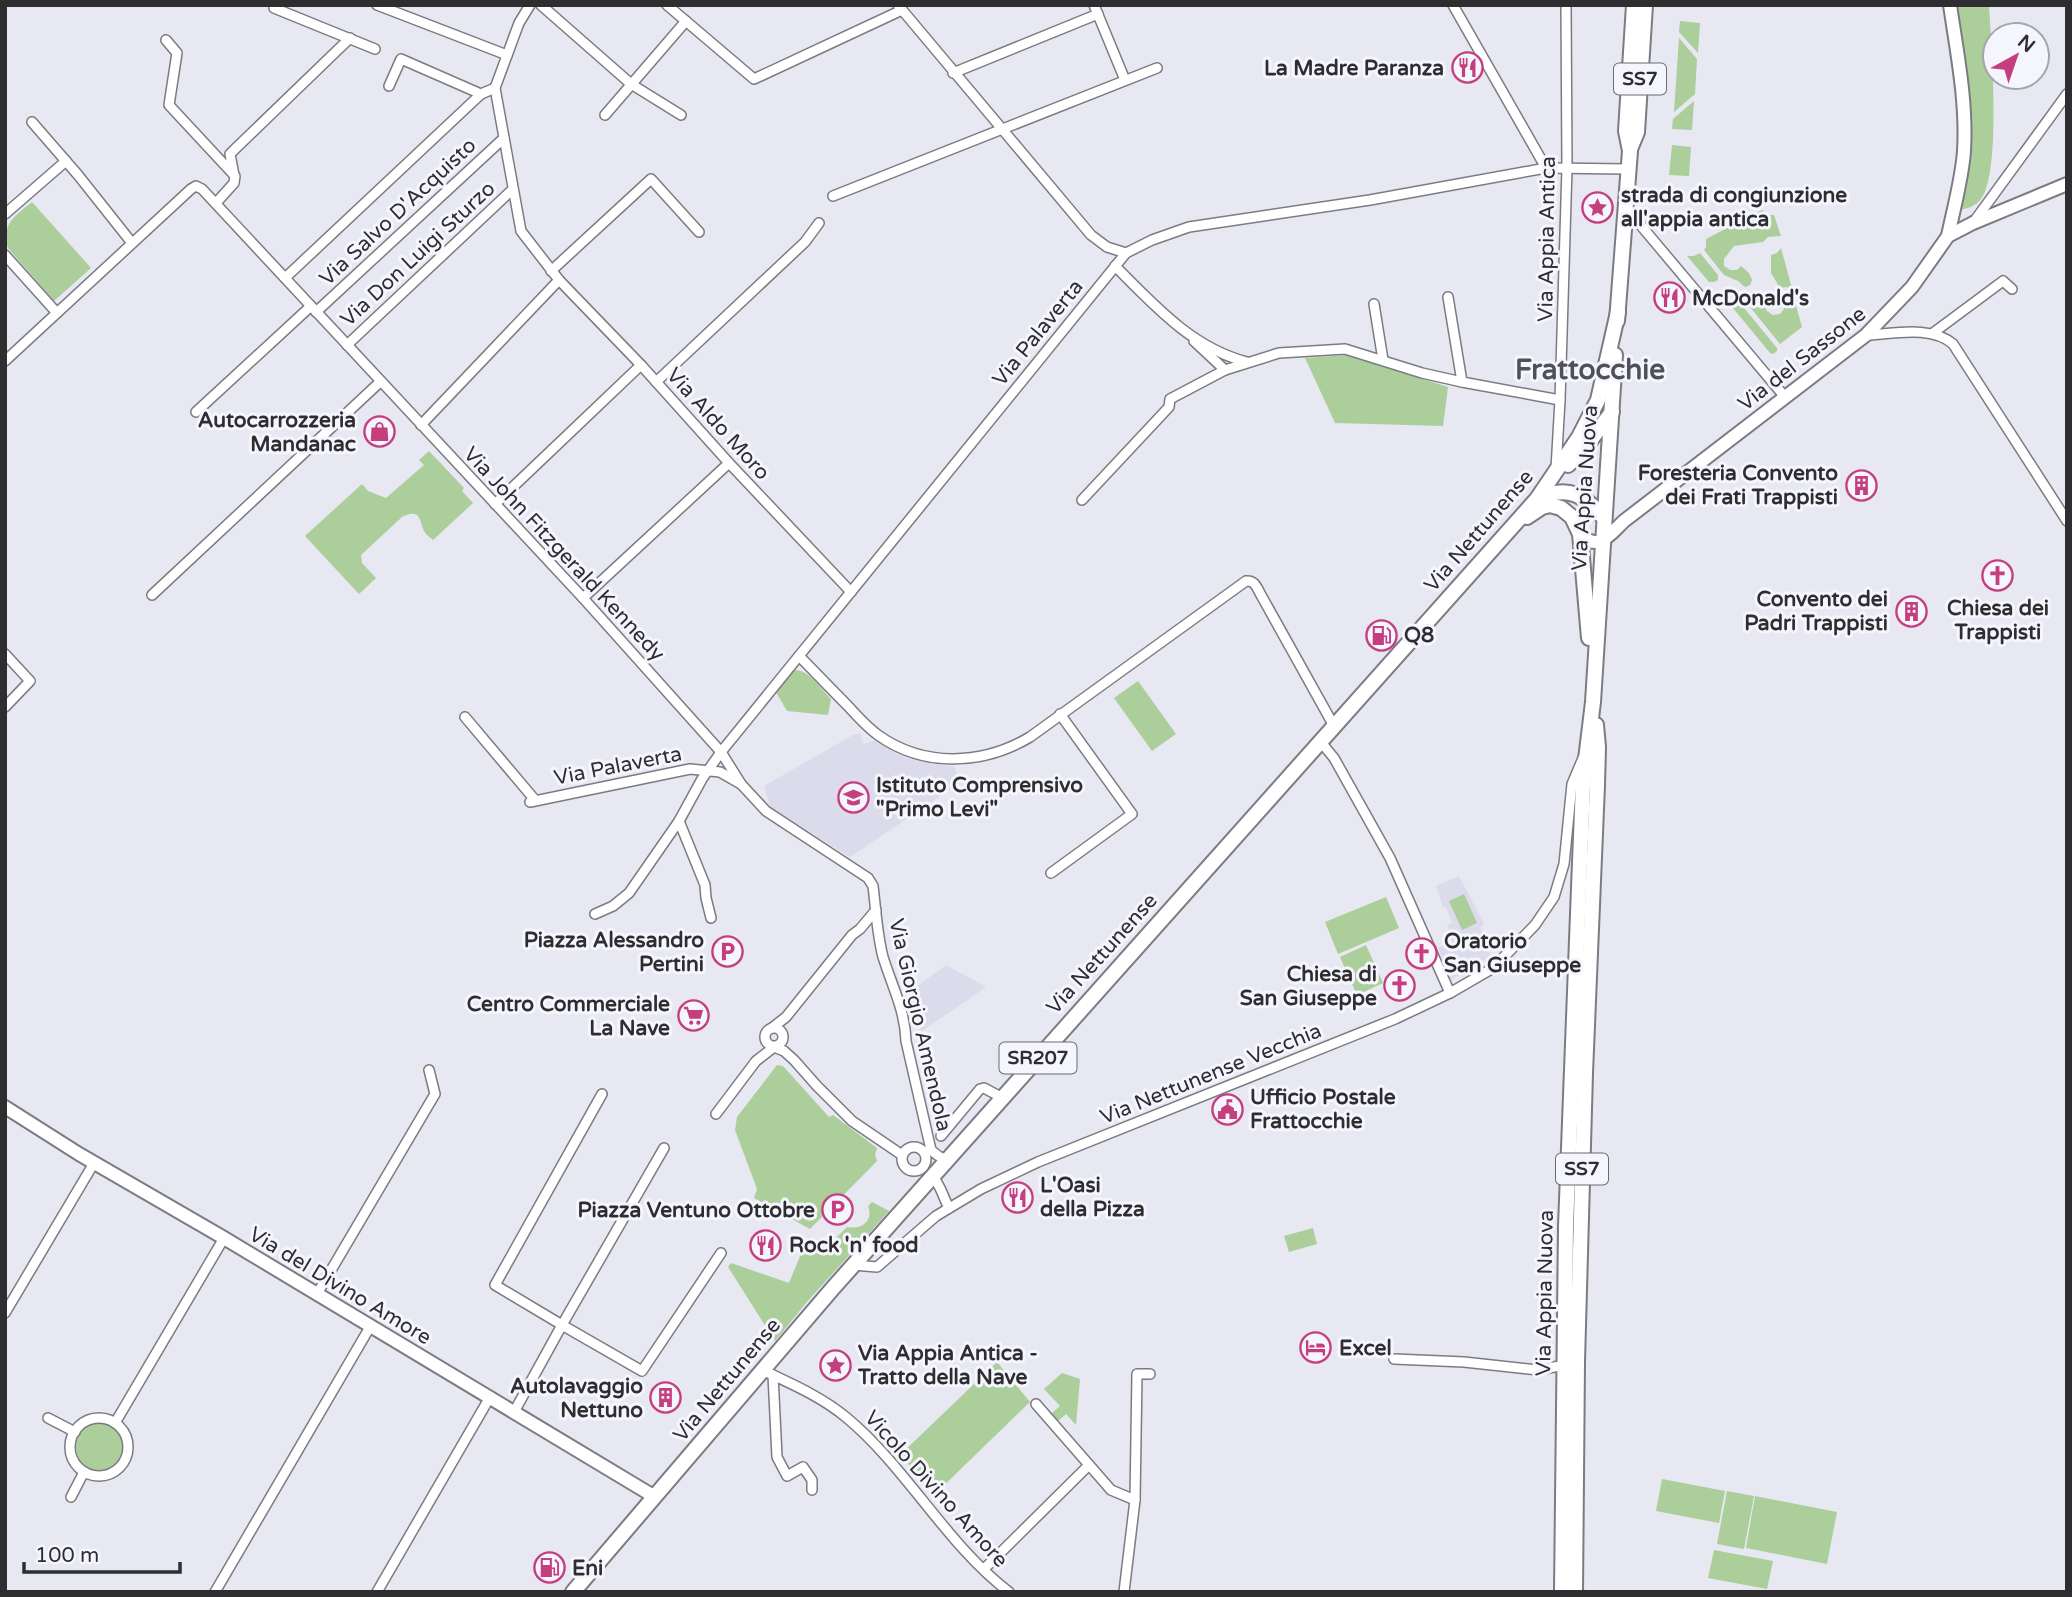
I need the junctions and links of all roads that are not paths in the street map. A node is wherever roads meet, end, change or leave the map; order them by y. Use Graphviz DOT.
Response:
graph roads {
  1 [pos="301,5"];
  2 [pos="377,5"];
  3 [pos="530,5"];
  4 [pos="541,5"];
  5 [pos="667,5"];
  6 [pos="1453,5"];
  7 [pos="1566,5"];
  8 [pos="1634,5"];
  9 [pos="1645,5"];
  10 [pos="1950,5"];
  11 [pos="900,7"];
  12 [pos="274,8"];
  13 [pos="1096,10"];
  14 [pos="296,17"];
  15 [pos="686,21"];
  16 [pos="349,38"];
  17 [pos="166,40"];
  18 [pos="375,49"];
  19 [pos="507,55"];
  20 [pos="1157,68"];
  21 [pos="953,73"];
  22 [pos="1125,80"];
  23 [pos="631,84"];
  24 [pos="389,86"];
  25 [pos="495,88"];
  26 [pos="481,94"];
  27 [pos="2067,94"];
  28 [pos="605,115"];
  29 [pos="681,115"];
  30 [pos="32,122"];
  31 [pos="1002,129"];
  32 [pos="504,138"];
  33 [pos="1630,151"];
  34 [pos="66,161"];
  35 [pos="1546,168"];
  36 [pos="1567,168"];
  37 [pos="1628,169"];
  38 [pos="234,176"];
  39 [pos="2067,184"];
  40 [pos="513,189"];
  41 [pos="834,196"];
  42 [pos="216,203"];
  43 [pos="1627,209"];
  44 [pos="5,214"];
  45 [pos="818,223"];
  46 [pos="1973,223"];
  47 [pos="699,232"];
  48 [pos="1948,236"];
  49 [pos="132,243"];
  50 [pos="1125,253"];
  51 [pos="5,255"];
  52 [pos="1115,266"];
  53 [pos="551,271"];
  54 [pos="285,278"];
  55 [pos="559,280"];
  56 [pos="2012,289"];
  57 [pos="1448,297"];
  58 [pos="1374,304"];
  59 [pos="313,309"];
  60 [pos="1618,312"];
  61 [pos="57,313"];
  62 [pos="1933,334"];
  63 [pos="1866,335"];
  64 [pos="1192,337"];
  65 [pos="347,345"];
  66 [pos="1383,360"];
  67 [pos="5,361"];
  68 [pos="1249,363"];
  69 [pos="641,365"];
  70 [pos="1226,370"];
  71 [pos="380,382"];
  72 [pos="656,382"];
  73 [pos="1462,382"];
  74 [pos="1785,397"];
  75 [pos="1560,400"];
  76 [pos="196,412"];
  77 [pos="1612,412"];
  78 [pos="421,425"];
  79 [pos="729,463"];
  80 [pos="1555,474"];
  81 [pos="1537,499"];
  82 [pos="1082,500"];
  83 [pos="495,503"];
  84 [pos="1604,519"];
  85 [pos="1624,521"];
  86 [pos="2067,521"];
  87 [pos="1508,529"];
  88 [pos="1580,534"];
  89 [pos="1603,540"];
  90 [pos="851,592"];
  91 [pos="152,595"];
  92 [pos="583,598"];
  93 [pos="5,654"];
  94 [pos="799,656"];
  95 [pos="1595,676"];
  96 [pos="1593,702"];
  97 [pos="5,707"];
  98 [pos="1060,714"];
  99 [pos="465,717"];
  100 [pos="1334,726"];
  101 [pos="1320,741"];
  102 [pos="721,752"];
  103 [pos="1586,752"];
  104 [pos="708,770"];
  105 [pos="741,784"];
  106 [pos="679,821"];
  107 [pos="1051,873"];
  108 [pos="876,910"];
  109 [pos="595,914"];
  110 [pos="711,918"];
  111 [pos="1450,993"];
  112 [pos="786,1017"];
  113 [pos="772,1028"];
  114 [pos="782,1037"];
  115 [pos="765,1040"];
  116 [pos="774,1047"];
  117 [pos="794,1060"];
  118 [pos="756,1061"];
  119 [pos="429,1070"];
  120 [pos="602,1094"];
  121 [pos="1002,1097"];
  122 [pos="5,1107"];
  123 [pos="716,1114"];
  124 [pos="940,1136"];
  125 [pos="664,1149"];
  126 [pos="902,1155"];
  127 [pos="951,1157"];
  128 [pos="94,1163"];
  129 [pos="906,1168"];
  130 [pos="929,1181"];
  131 [pos="949,1208"];
  132 [pos="224,1238"];
  133 [pos="720,1253"];
  134 [pos="853,1265"];
  135 [pos="317,1294"];
  136 [pos="5,1313"];
  137 [pos="562,1325"];
  138 [pos="370,1327"];
  139 [pos="1394,1359"];
  140 [pos="1564,1365"];
  141 [pos="768,1373"];
  142 [pos="1150,1374"];
  143 [pos="491,1397"];
  144 [pos="1036,1404"];
  145 [pos="514,1412"];
  146 [pos="48,1418"];
  147 [pos="115,1423"];
  148 [pos="75,1432"];
  149 [pos="1089,1465"];
  150 [pos="84,1472"];
  151 [pos="812,1490"];
  152 [pos="71,1497"];
  153 [pos="656,1497"];
  154 [pos="1135,1500"];
  155 [pos="984,1569"];
  156 [pos="215,1592"];
  157 [pos="377,1592"];
  158 [pos="573,1592"];
  159 [pos="1009,1592"];
  160 [pos="1124,1592"];
  161 [pos="1562,1592"];
  162 [pos="1575,1592"];
  1 -- 14 [label="street"];
  2 -- 19 [label="street"];
  3 -- 19 [label="street"];
  4 -- 23 [label="street"];
  5 -- 15 [label="street"];
  6 -- 35 [label="street"];
  7 -- 36 [label="street, Via Appia Antica"];
  8 -- 33 [label="main road, Via Appia Nuova / SS7"];
  9 -- 33 [label="main road, Via Appia Nuova / SS7"];
  10 -- 48 [label="main road"];
  11 -- 15 [label="street"];
  11 -- 21 [label="street"];
  12 -- 14 [label="street"];
  13 -- 21 [label="street"];
  13 -- 22 [label="street"];
  14 -- 16 [label="street"];
  15 -- 23 [label="street"];
  16 -- 18 [label="street"];
  16 -- 38 [label="street"];
  17 -- 38 [label="street"];
  19 -- 25 [label="street"];
  20 -- 22 [label="street"];
  21 -- 31 [label="street"];
  22 -- 31 [label="street"];
  23 -- 28 [label="street"];
  23 -- 29 [label="street"];
  24 -- 26 [label="street"];
  25 -- 26 [label="street"];
  25 -- 32 [label="street, Via Aldo Moro"];
  26 -- 54 [label="street"];
  27 -- 46 [label="street"];
  30 -- 34 [label="street"];
  31 -- 41 [label="street"];
  31 -- 50 [label="street"];
  32 -- 40 [label="street, Via Aldo Moro"];
  32 -- 59 [label="street, Via Salvo D'Acquisto"];
  33 -- 37 [label="main road, Via Appia Nuova / SS7"];
  34 -- 44 [label="street"];
  34 -- 49 [label="street"];
  35 -- 36 [label="street, Via Palaverta"];
  35 -- 50 [label="street, Via Palaverta"];
  36 -- 37 [label="street, Via Palaverta"];
  36 -- 75 [label="street, Via Appia Antica"];
  37 -- 43 [label="main road, Via Appia Nuova / SS7"];
  38 -- 42 [label="street"];
  39 -- 46 [label="main road, Via del Sassone"];
  40 -- 53 [label="street, Via Aldo Moro"];
  40 -- 65 [label="street, Via Don Luigi Sturzo"];
  42 -- 49 [label="street, Via John Fitzgerald Kennedy"];
  42 -- 54 [label="street, Via John Fitzgerald Kennedy"];
  43 -- 60 [label="main road, Via Appia Nuova / SS7"];
  43 -- 74 [label="street"];
  45 -- 72 [label="street"];
  46 -- 48 [label="main road, Via del Sassone"];
  47 -- 53 [label="street"];
  48 -- 63 [label="main road, Via del Sassone"];
  49 -- 61 [label="street, Via John Fitzgerald Kennedy"];
  50 -- 52 [label="street, Via Palaverta"];
  51 -- 61 [label="street"];
  52 -- 64 [label="street"];
  52 -- 90 [label="street, Via Palaverta"];
  53 -- 55 [label="street, Via Aldo Moro"];
  54 -- 59 [label="street, Via John Fitzgerald Kennedy"];
  55 -- 69 [label="street, Via Aldo Moro"];
  55 -- 78 [label="street"];
  56 -- 62 [label="street"];
  57 -- 73 [label="street"];
  58 -- 66 [label="street"];
  59 -- 65 [label="street, Via John Fitzgerald Kennedy"];
  59 -- 76 [label="street"];
  60 -- 77 [label="main road, Via Appia Nuova / SS7"];
  60 -- 80 [label="main road"];
  61 -- 67 [label="street, Via John Fitzgerald Kennedy"];
  62 -- 63 [label="street"];
  62 -- 86 [label="street"];
  63 -- 74 [label="main road, Via del Sassone"];
  64 -- 68 [label="street"];
  64 -- 70 [label="street"];
  65 -- 71 [label="street, Via John Fitzgerald Kennedy"];
  66 -- 68 [label="street"];
  66 -- 73 [label="street"];
  68 -- 70 [label="street"];
  69 -- 72 [label="street, Via Aldo Moro"];
  69 -- 83 [label="street"];
  70 -- 82 [label="street"];
  71 -- 78 [label="street, Via John Fitzgerald Kennedy"];
  71 -- 91 [label="street"];
  72 -- 79 [label="street, Via Aldo Moro"];
  73 -- 75 [label="street"];
  74 -- 85 [label="main road, Via del Sassone"];
  75 -- 80 [label="street, Via Appia Antica"];
  77 -- 80 [label="main road"];
  77 -- 84 [label="main road, Via Appia Nuova / SS7"];
  78 -- 83 [label="street, Via John Fitzgerald Kennedy"];
  79 -- 90 [label="street, Via Aldo Moro"];
  79 -- 92 [label="street"];
  80 -- 81 [label="main road, Via Nettunense"];
  81 -- 84 [label="main road"];
  81 -- 87 [label="main road, Via Nettunense"];
  83 -- 92 [label="street, Via John Fitzgerald Kennedy"];
  84 -- 85 [label="main road"];
  84 -- 89 [label="main road, Via Appia Nuova / SS7"];
  85 -- 89 [label="main road, Via del Sassone"];
  87 -- 88 [label="main road"];
  87 -- 100 [label="main road, Via Nettunense / SR207"];
  88 -- 89 [label="main road"];
  88 -- 95 [label="main road"];
  89 -- 95 [label="main road, Via Appia Nuova / SS7"];
  90 -- 94 [label="street, Via Palaverta"];
  92 -- 102 [label="street, Via John Fitzgerald Kennedy"];
  93 -- 97 [label="street"];
  94 -- 98 [label="street"];
  94 -- 102 [label="street, Via Palaverta"];
  95 -- 96 [label="main road, Via Appia Nuova / SS7"];
  96 -- 103 [label="main road, Via Appia Nuova / SS7"];
  96 -- 162 [label="main road, Via Appia Nuova / SS7"];
  98 -- 100 [label="street"];
  98 -- 107 [label="street"];
  99 -- 104 [label="street, Via Palaverta"];
  100 -- 101 [label="main road, Via Nettunense / SR207"];
  101 -- 111 [label="street"];
  101 -- 121 [label="main road, Via Nettunense / SR207"];
  102 -- 104 [label="street, Via Palaverta"];
  102 -- 105 [label="street, Via Giorgio Amendola"];
  103 -- 111 [label="street, Via Nettunense Vecchia"];
  103 -- 140 [label="main road, Via Appia Nuova / SS7"];
  104 -- 105 [label="street, Via Giorgio Amendola"];
  104 -- 106 [label="street, Via Palaverta"];
  105 -- 108 [label="street, Via Giorgio Amendola"];
  106 -- 109 [label="street, Via Palaverta"];
  106 -- 110 [label="street"];
  108 -- 112 [label="street"];
  108 -- 127 [label="street, Via Giorgio Amendola"];
  111 -- 131 [label="street, Via Nettunense Vecchia"];
  112 -- 113 [label="street"];
  112 -- 114 [label="street"];
  113 -- 114 [label="street"];
  113 -- 115 [label="street"];
  114 -- 116 [label="street"];
  114 -- 117 [label="street"];
  115 -- 116 [label="street"];
  115 -- 118 [label="street"];
  116 -- 117 [label="street"];
  116 -- 118 [label="street"];
  117 -- 126 [label="street"];
  118 -- 123 [label="street"];
  119 -- 135 [label="street"];
  120 -- 137 [label="street"];
  121 -- 124 [label="street"];
  121 -- 127 [label="main road, Via Nettunense / SR207"];
  122 -- 128 [label="main road, Via del Divino Amore"];
  125 -- 137 [label="street"];
  126 -- 129 [label="street"];
  126 -- 129 [label="street"];
  127 -- 130 [label="main road, Via Nettunense / SR207"];
  128 -- 132 [label="main road, Via del Divino Amore"];
  128 -- 136 [label="street"];
  129 -- 130 [label="street"];
  130 -- 131 [label="street"];
  130 -- 134 [label="main road, Via Nettunense / SR207"];
  131 -- 134 [label="street, Via Nettunense Vecchia"];
  132 -- 135 [label="main road, Via del Divino Amore"];
  132 -- 147 [label="street"];
  133 -- 137 [label="street"];
  134 -- 141 [label="main road, Via Nettunense / SR207"];
  135 -- 138 [label="main road, Via del Divino Amore"];
  137 -- 145 [label="street"];
  138 -- 143 [label="main road, Via del Divino Amore"];
  138 -- 156 [label="street"];
  139 -- 140 [label="street"];
  140 -- 161 [label="main road, Via Appia Nuova / SS7"];
  141 -- 151 [label="street"];
  141 -- 153 [label="main road, Via Nettunense / SR207"];
  141 -- 155 [label="street, Vicolo Divino Amore"];
  142 -- 154 [label="street"];
  143 -- 145 [label="main road, Via del Divino Amore"];
  143 -- 157 [label="street"];
  144 -- 149 [label="street"];
  145 -- 153 [label="main road, Via del Divino Amore"];
  146 -- 148 [label="street"];
  147 -- 148 [label="street"];
  147 -- 150 [label="street"];
  148 -- 150 [label="street"];
  149 -- 154 [label="street"];
  149 -- 155 [label="street"];
  150 -- 152 [label="street"];
  153 -- 158 [label="main road, Via Nettunense / SR207"];
  154 -- 160 [label="street"];
  155 -- 159 [label="street, Vicolo Divino Amore"];
}
